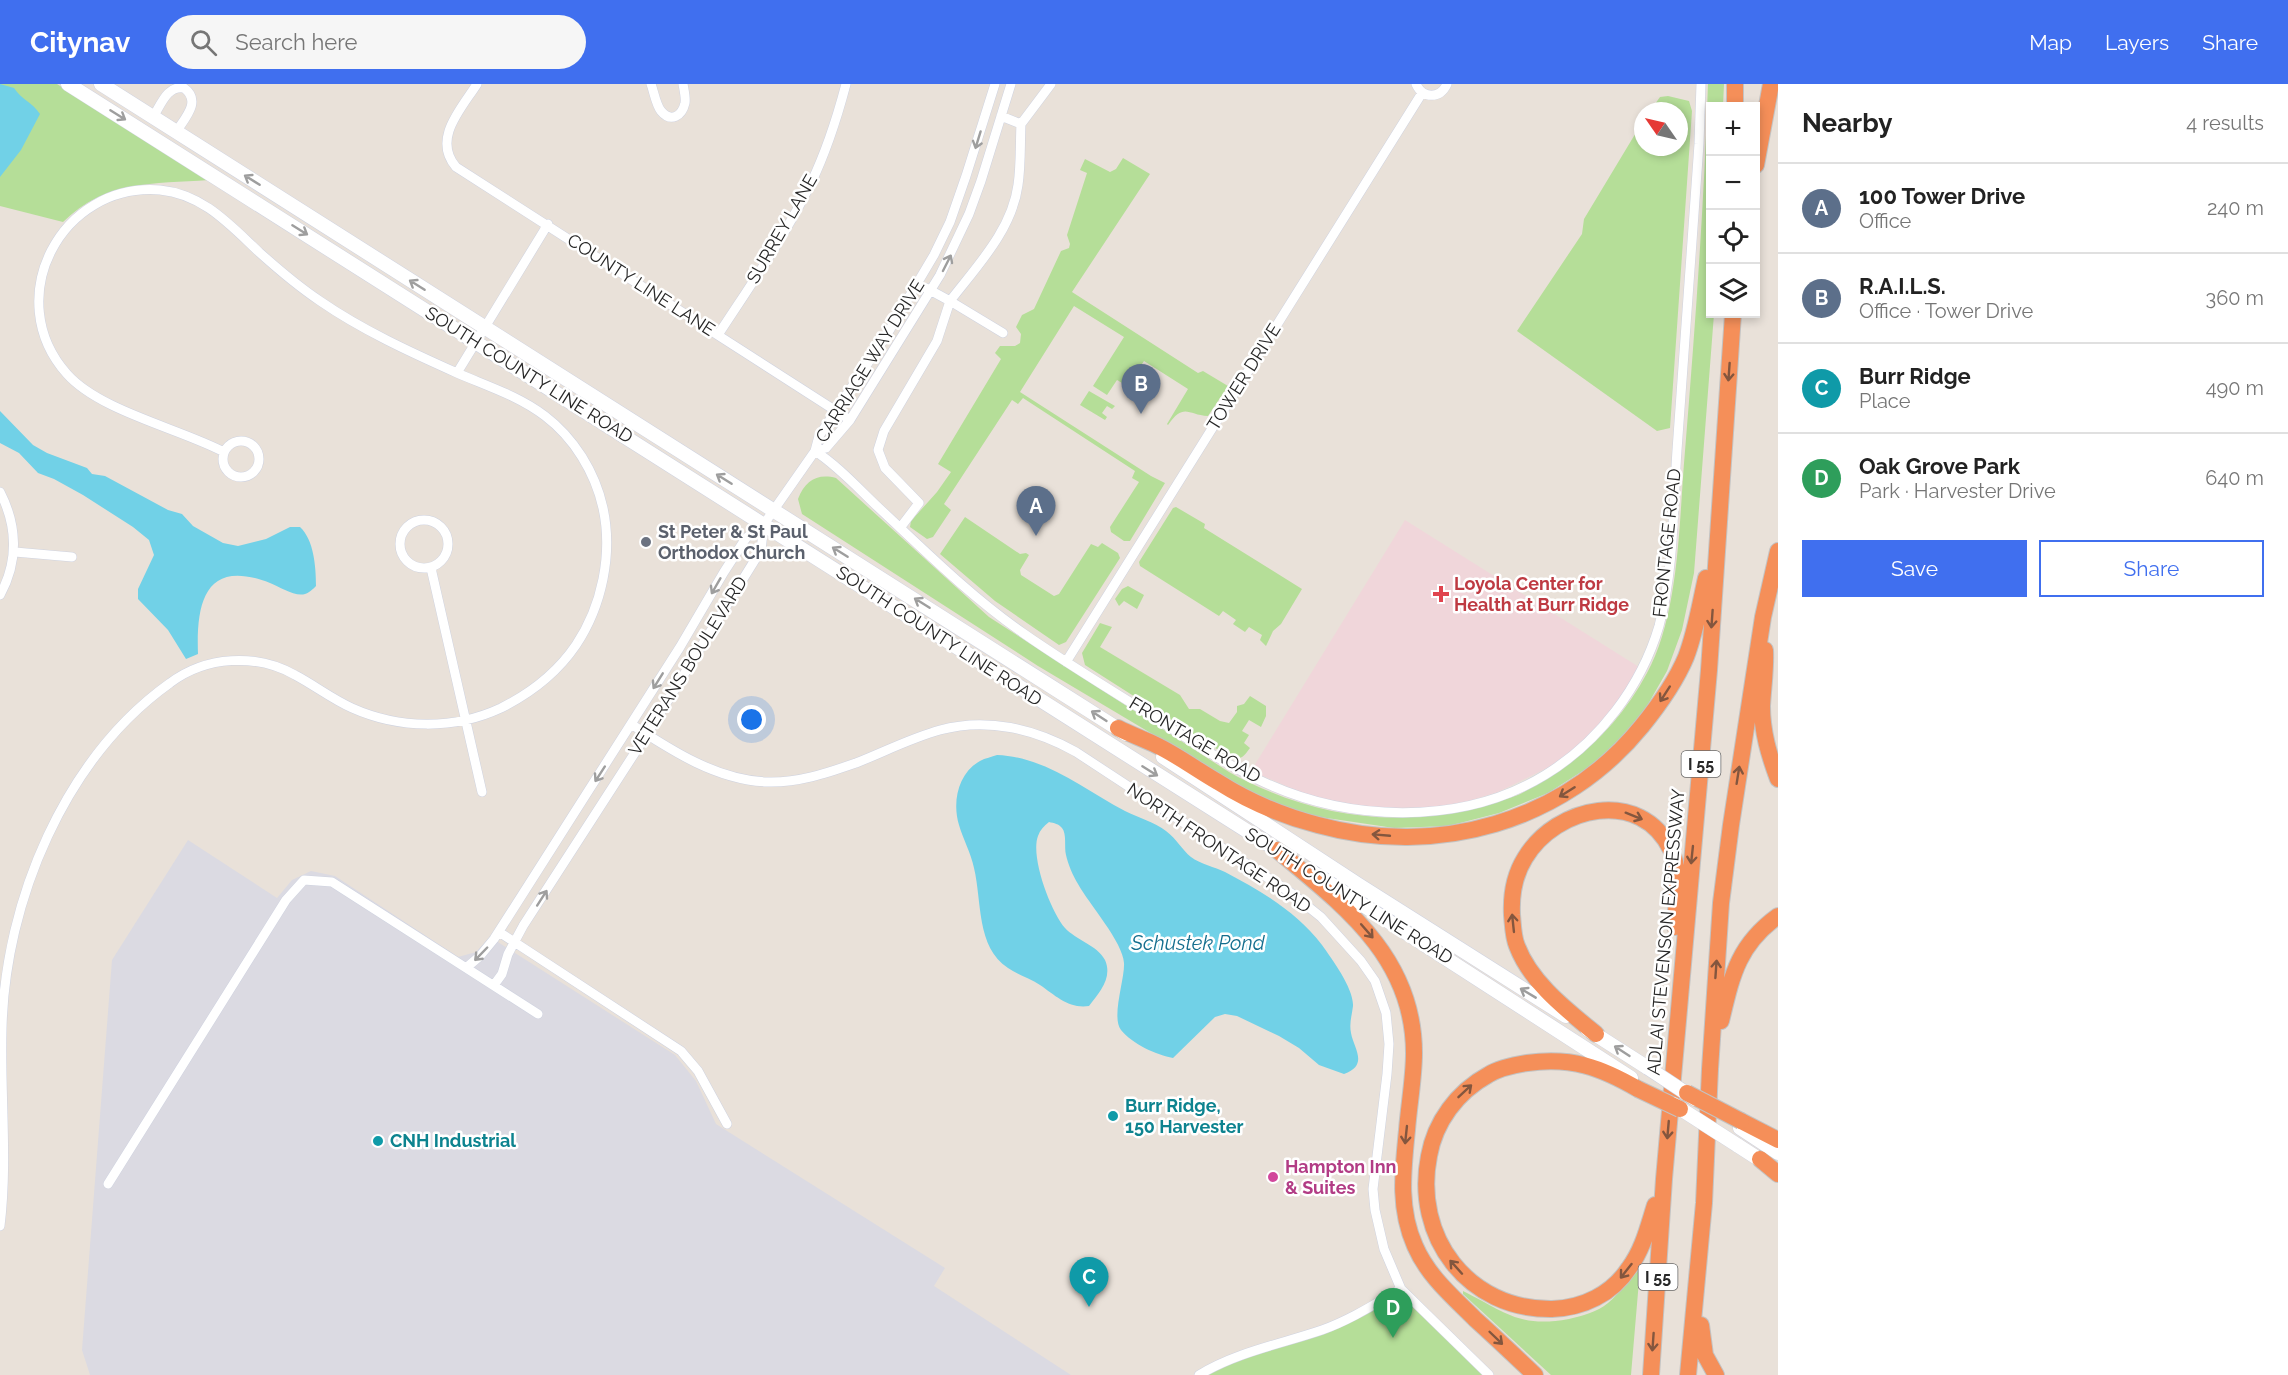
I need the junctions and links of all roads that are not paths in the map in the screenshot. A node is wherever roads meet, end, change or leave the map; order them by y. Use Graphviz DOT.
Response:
graph roads {
  1 [pos="68,84"];
  2 [pos="101,84"];
  3 [pos="477,84"];
  4 [pos="651,84"];
  5 [pos="683,84"];
  6 [pos="846,84"];
  7 [pos="995,84"];
  8 [pos="1011,84"];
  9 [pos="1051,84"];
  10 [pos="1416,84"];
  11 [pos="1447,84"];
  12 [pos="1701,84"];
  13 [pos="1735,84"];
  14 [pos="1771,84"];
  15 [pos="1422,93"];
  16 [pos="1735,102"];
  17 [pos="1001,116"];
  18 [pos="153,117"];
  19 [pos="1021,124"];
  20 [pos="176,132"];
  21 [pos="1757,156"];
  22 [pos="950,222"];
  23 [pos="548,224"];
  24 [pos="963,228"];
  25 [pos="919,284"];
  26 [pos="932,290"];
  27 [pos="950,301"];
  28 [pos="1733,318"];
  29 [pos="484,327"];
  30 [pos="1003,333"];
  31 [pos="718,336"];
  32 [pos="476,341"];
  33 [pos="458,373"];
  34 [pos="837,410"];
  35 [pos="850,420"];
  36 [pos="815,451"];
  37 [pos="224,452"];
  38 [pos="0,492"];
  39 [pos="7,509"];
  40 [pos="773,510"];
  41 [pos="1718,519"];
  42 [pos="0,522"];
  43 [pos="765,524"];
  44 [pos="900,528"];
  45 [pos="1778,551"];
  46 [pos="15,552"];
  47 [pos="72,557"];
  48 [pos="431,568"];
  49 [pos="1,590"];
  50 [pos="1763,617"];
  51 [pos="1066,662"];
  52 [pos="466,721"];
  53 [pos="631,724"];
  54 [pos="1118,728"];
  55 [pos="646,734"];
  56 [pos="1778,779"];
  57 [pos="482,792"];
  58 [pos="1277,850"];
  59 [pos="1778,916"];
  60 [pos="499,932"];
  61 [pos="514,942"];
  62 [pos="466,968"];
  63 [pos="494,986"];
  64 [pos="1679,1009"];
  65 [pos="538,1014"];
  66 [pos="1596,1034"];
  67 [pos="1710,1069"];
  68 [pos="1640,1087"];
  69 [pos="1683,1101"];
  70 [pos="727,1124"];
  71 [pos="1740,1124"];
  72 [pos="1778,1140"];
  73 [pos="1778,1152"];
  74 [pos="1760,1159"];
  75 [pos="1778,1172"];
  76 [pos="1664,1179"];
  77 [pos="108,1184"];
  78 [pos="1704,1203"];
  79 [pos="0,1226"];
  80 [pos="1401,1288"];
  81 [pos="1199,1375"];
  82 [pos="1489,1375"];
  83 [pos="1535,1375"];
  84 [pos="1651,1375"];
  85 [pos="1689,1375"];
  86 [pos="1716,1375"];
  1 -- 32 [label="main road, SOUTH COUNTY LINE ROAD, one-way"];
  2 -- 18 [label="main road, SOUTH COUNTY LINE ROAD"];
  3 -- 23 [label="street, COUNTY LINE LANE"];
  4 -- 5 [label="street"];
  6 -- 31 [label="street, SURREY LANE"];
  7 -- 22 [label="street, CARRIAGE WAY DRIVE, one-way"];
  8 -- 17 [label="street, CARRIAGE WAY DRIVE"];
  9 -- 19 [label="street"];
  10 -- 15 [label="street"];
  11 -- 15 [label="street"];
  12 -- 51 [label="street, FRONTAGE ROAD"];
  13 -- 16 [label="highway"];
  14 -- 21 [label="highway"];
  15 -- 51 [label="street, TOWER DRIVE"];
  17 -- 19 [label="street"];
  17 -- 24 [label="street, CARRIAGE WAY DRIVE"];
  18 -- 20 [label="main road, SOUTH COUNTY LINE ROAD"];
  18 -- 20 [label="street"];
  19 -- 27 [label="street"];
  29 -- 20 [label="main road, SOUTH COUNTY LINE ROAD, one-way"];
  22 -- 24 [label="street"];
  22 -- 25 [label="street, CARRIAGE WAY DRIVE"];
  23 -- 29 [label="street"];
  23 -- 31 [label="street, COUNTY LINE LANE"];
  26 -- 24 [label="street, CARRIAGE WAY DRIVE, one-way"];
  25 -- 26 [label="street"];
  25 -- 34 [label="street, CARRIAGE WAY DRIVE"];
  26 -- 27 [label="street"];
  26 -- 35 [label="street, CARRIAGE WAY DRIVE"];
  27 -- 30 [label="street"];
  27 -- 44 [label="street"];
  28 -- 41 [label="highway, ADLAI STEVENSON EXPRESSWAY / I 55, one-way"];
  29 -- 32 [label="street"];
  40 -- 29 [label="main road, SOUTH COUNTY LINE ROAD, one-way"];
  31 -- 34 [label="street, COUNTY LINE LANE"];
  32 -- 33 [label="street"];
  32 -- 43 [label="main road, SOUTH COUNTY LINE ROAD"];
  33 -- 37 [label="street"];
  33 -- 52 [label="street"];
  34 -- 35 [label="street, COUNTY LINE LANE"];
  34 -- 36 [label="street, CARRIAGE WAY DRIVE"];
  35 -- 36 [label="street, CARRIAGE WAY DRIVE"];
  36 -- 40 [label="street"];
  36 -- 44 [label="street, FRONTAGE ROAD"];
  37 -- 37 [label="street"];
  38 -- 39 [label="street"];
  39 -- 42 [label="street"];
  39 -- 46 [label="street"];
  40 -- 43 [label="street"];
  54 -- 40 [label="main road, SOUTH COUNTY LINE ROAD, one-way"];
  41 -- 54 [label="highway, one-way"];
  41 -- 64 [label="highway, ADLAI STEVENSON EXPRESSWAY / I 55, one-way"];
  43 -- 53 [label="street, VETERANS BOULEVARD, one-way"];
  43 -- 55 [label="street, VETERANS BOULEVARD"];
  43 -- 58 [label="main road, SOUTH COUNTY LINE ROAD, one-way"];
  44 -- 51 [label="street, FRONTAGE ROAD"];
  45 -- 50 [label="highway, I 55"];
  46 -- 47 [label="street"];
  46 -- 49 [label="street"];
  48 -- 48 [label="street"];
  48 -- 52 [label="street"];
  50 -- 56 [label="highway"];
  67 -- 50 [label="highway, I 55, one-way"];
  52 -- 57 [label="street"];
  52 -- 79 [label="street"];
  53 -- 55 [label="street, NORTH FRONTAGE ROAD"];
  53 -- 60 [label="street, VETERANS BOULEVARD, one-way"];
  66 -- 54 [label="main road, SOUTH COUNTY LINE ROAD, one-way"];
  61 -- 55 [label="street, VETERANS BOULEVARD, one-way"];
  55 -- 80 [label="street, NORTH FRONTAGE ROAD"];
  58 -- 68 [label="main road, SOUTH COUNTY LINE ROAD"];
  58 -- 83 [label="highway, one-way"];
  59 -- 67 [label="highway"];
  60 -- 61 [label="street"];
  60 -- 62 [label="street, VETERANS BOULEVARD, one-way"];
  61 -- 63 [label="street, VETERANS BOULEVARD"];
  61 -- 70 [label="street"];
  62 -- 63 [label="street"];
  62 -- 77 [label="street"];
  63 -- 65 [label="street"];
  66 -- 64 [label="highway, one-way"];
  64 -- 76 [label="highway, ADLAI STEVENSON EXPRESSWAY / I 55, one-way"];
  69 -- 66 [label="main road, SOUTH COUNTY LINE ROAD, one-way, bridge"];
  67 -- 78 [label="highway, I 55"];
  68 -- 69 [label="highway, bridge"];
  76 -- 68 [label="highway, one-way"];
  69 -- 71 [label="highway, bridge"];
  69 -- 74 [label="main road, SOUTH COUNTY LINE ROAD, bridge"];
  71 -- 72 [label="highway"];
  71 -- 73 [label="main road"];
  74 -- 75 [label="highway"];
  76 -- 84 [label="highway, ADLAI STEVENSON EXPRESSWAY / I 55, one-way"];
  78 -- 85 [label="highway, I 55"];
  78 -- 86 [label="highway"];
  80 -- 81 [label="street"];
  80 -- 82 [label="street, NORTH FRONTAGE ROAD"];
}
